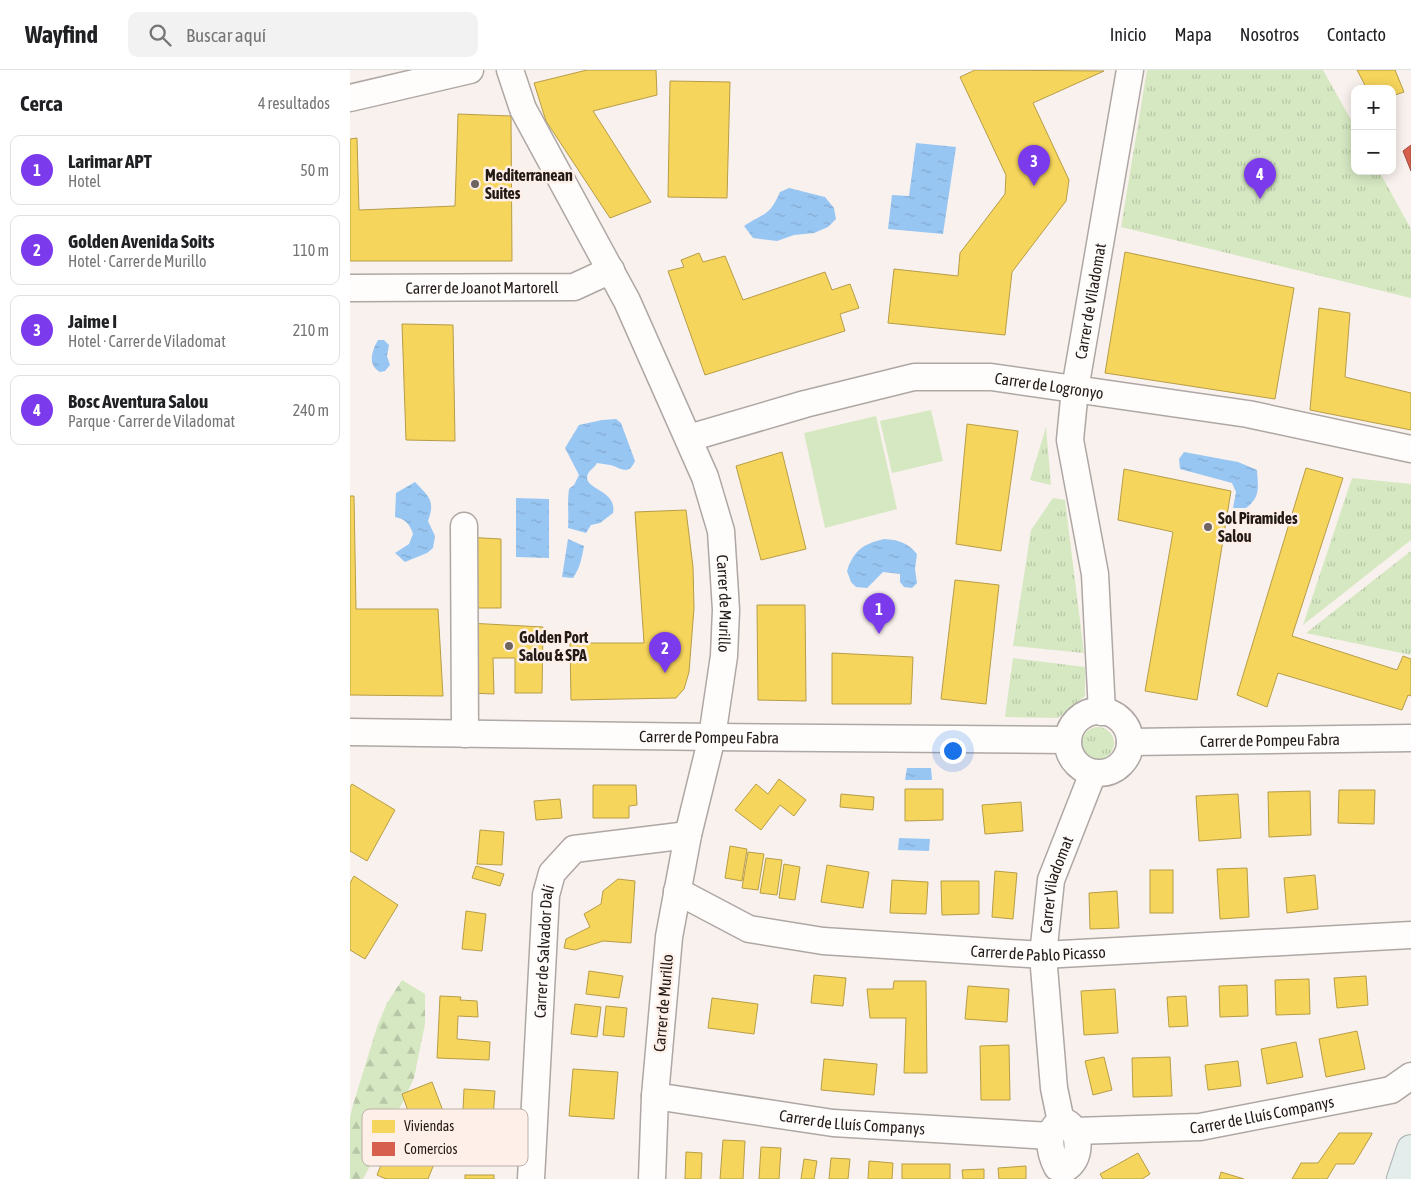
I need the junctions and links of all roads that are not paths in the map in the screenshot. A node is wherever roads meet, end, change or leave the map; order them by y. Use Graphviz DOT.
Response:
graph roads {
  1 [pos="470,70"];
  2 [pos="510,70"];
  3 [pos="1130,70"];
  4 [pos="350,98"];
  5 [pos="611,270"];
  6 [pos="350,288"];
  7 [pos="1075,389"];
  8 [pos="688,438"];
  9 [pos="1411,449"];
  10 [pos="464,526"];
  11 [pos="1102,712"];
  12 [pos="350,732"];
  13 [pos="465,734"];
  14 [pos="712,737"];
  15 [pos="1411,738"];
  16 [pos="1068,740"];
  17 [pos="1130,742"];
  18 [pos="1093,773"];
  19 [pos="688,835"];
  20 [pos="676,891"];
  21 [pos="1411,935"];
  22 [pos="1043,956"];
  23 [pos="1411,1076"];
  24 [pos="655,1096"];
  25 [pos="1062,1129"];
  26 [pos="1411,1150"];
  27 [pos="1061,1174"];
  28 [pos="531,1179"];
  29 [pos="652,1179"];
  30 [pos="1401,1179"];
  1 -- 4 [label="street"];
  2 -- 5 [label="street, Carrer de Murillo"];
  3 -- 7 [label="street, Carrer de Viladomat"];
  5 -- 6 [label="street, Carrer de Joanot Martorell"];
  5 -- 8 [label="street, Carrer de Murillo"];
  7 -- 8 [label="street, Carrer de Logronyo"];
  7 -- 9 [label="street, Carrer de Logronyo"];
  7 -- 11 [label="street, Carrer de Viladomat"];
  8 -- 14 [label="street, Carrer de Murillo"];
  10 -- 13 [label="street"];
  11 -- 16 [label="street"];
  11 -- 17 [label="street"];
  12 -- 13 [label="street, Carrer de Pompeu Fabra"];
  13 -- 14 [label="street, Carrer de Pompeu Fabra"];
  14 -- 16 [label="street, Carrer de Pompeu Fabra"];
  14 -- 19 [label="street, Carrer de Murillo"];
  15 -- 17 [label="street, Carrer de Pompeu Fabra"];
  16 -- 18 [label="street"];
  17 -- 18 [label="street"];
  18 -- 22 [label="street, Carrer Viladomat"];
  19 -- 20 [label="street, Carrer de Murillo"];
  19 -- 28 [label="street, Carrer de Salvador Dalí"];
  20 -- 22 [label="street, Carrer de Pablo Picasso"];
  20 -- 24 [label="street, Carrer de Murillo"];
  21 -- 22 [label="street, Carrer de Pablo Picasso"];
  22 -- 25 [label="street, Carrer Viladomat"];
  23 -- 25 [label="street, Carrer de Lluís Companys"];
  24 -- 25 [label="street, Carrer de Lluís Companys"];
  24 -- 29 [label="street, Carrer de Murillo"];
  25 -- 27 [label="street, Carrer Viladomat"];
  26 -- 30 [label="main road"];
}
